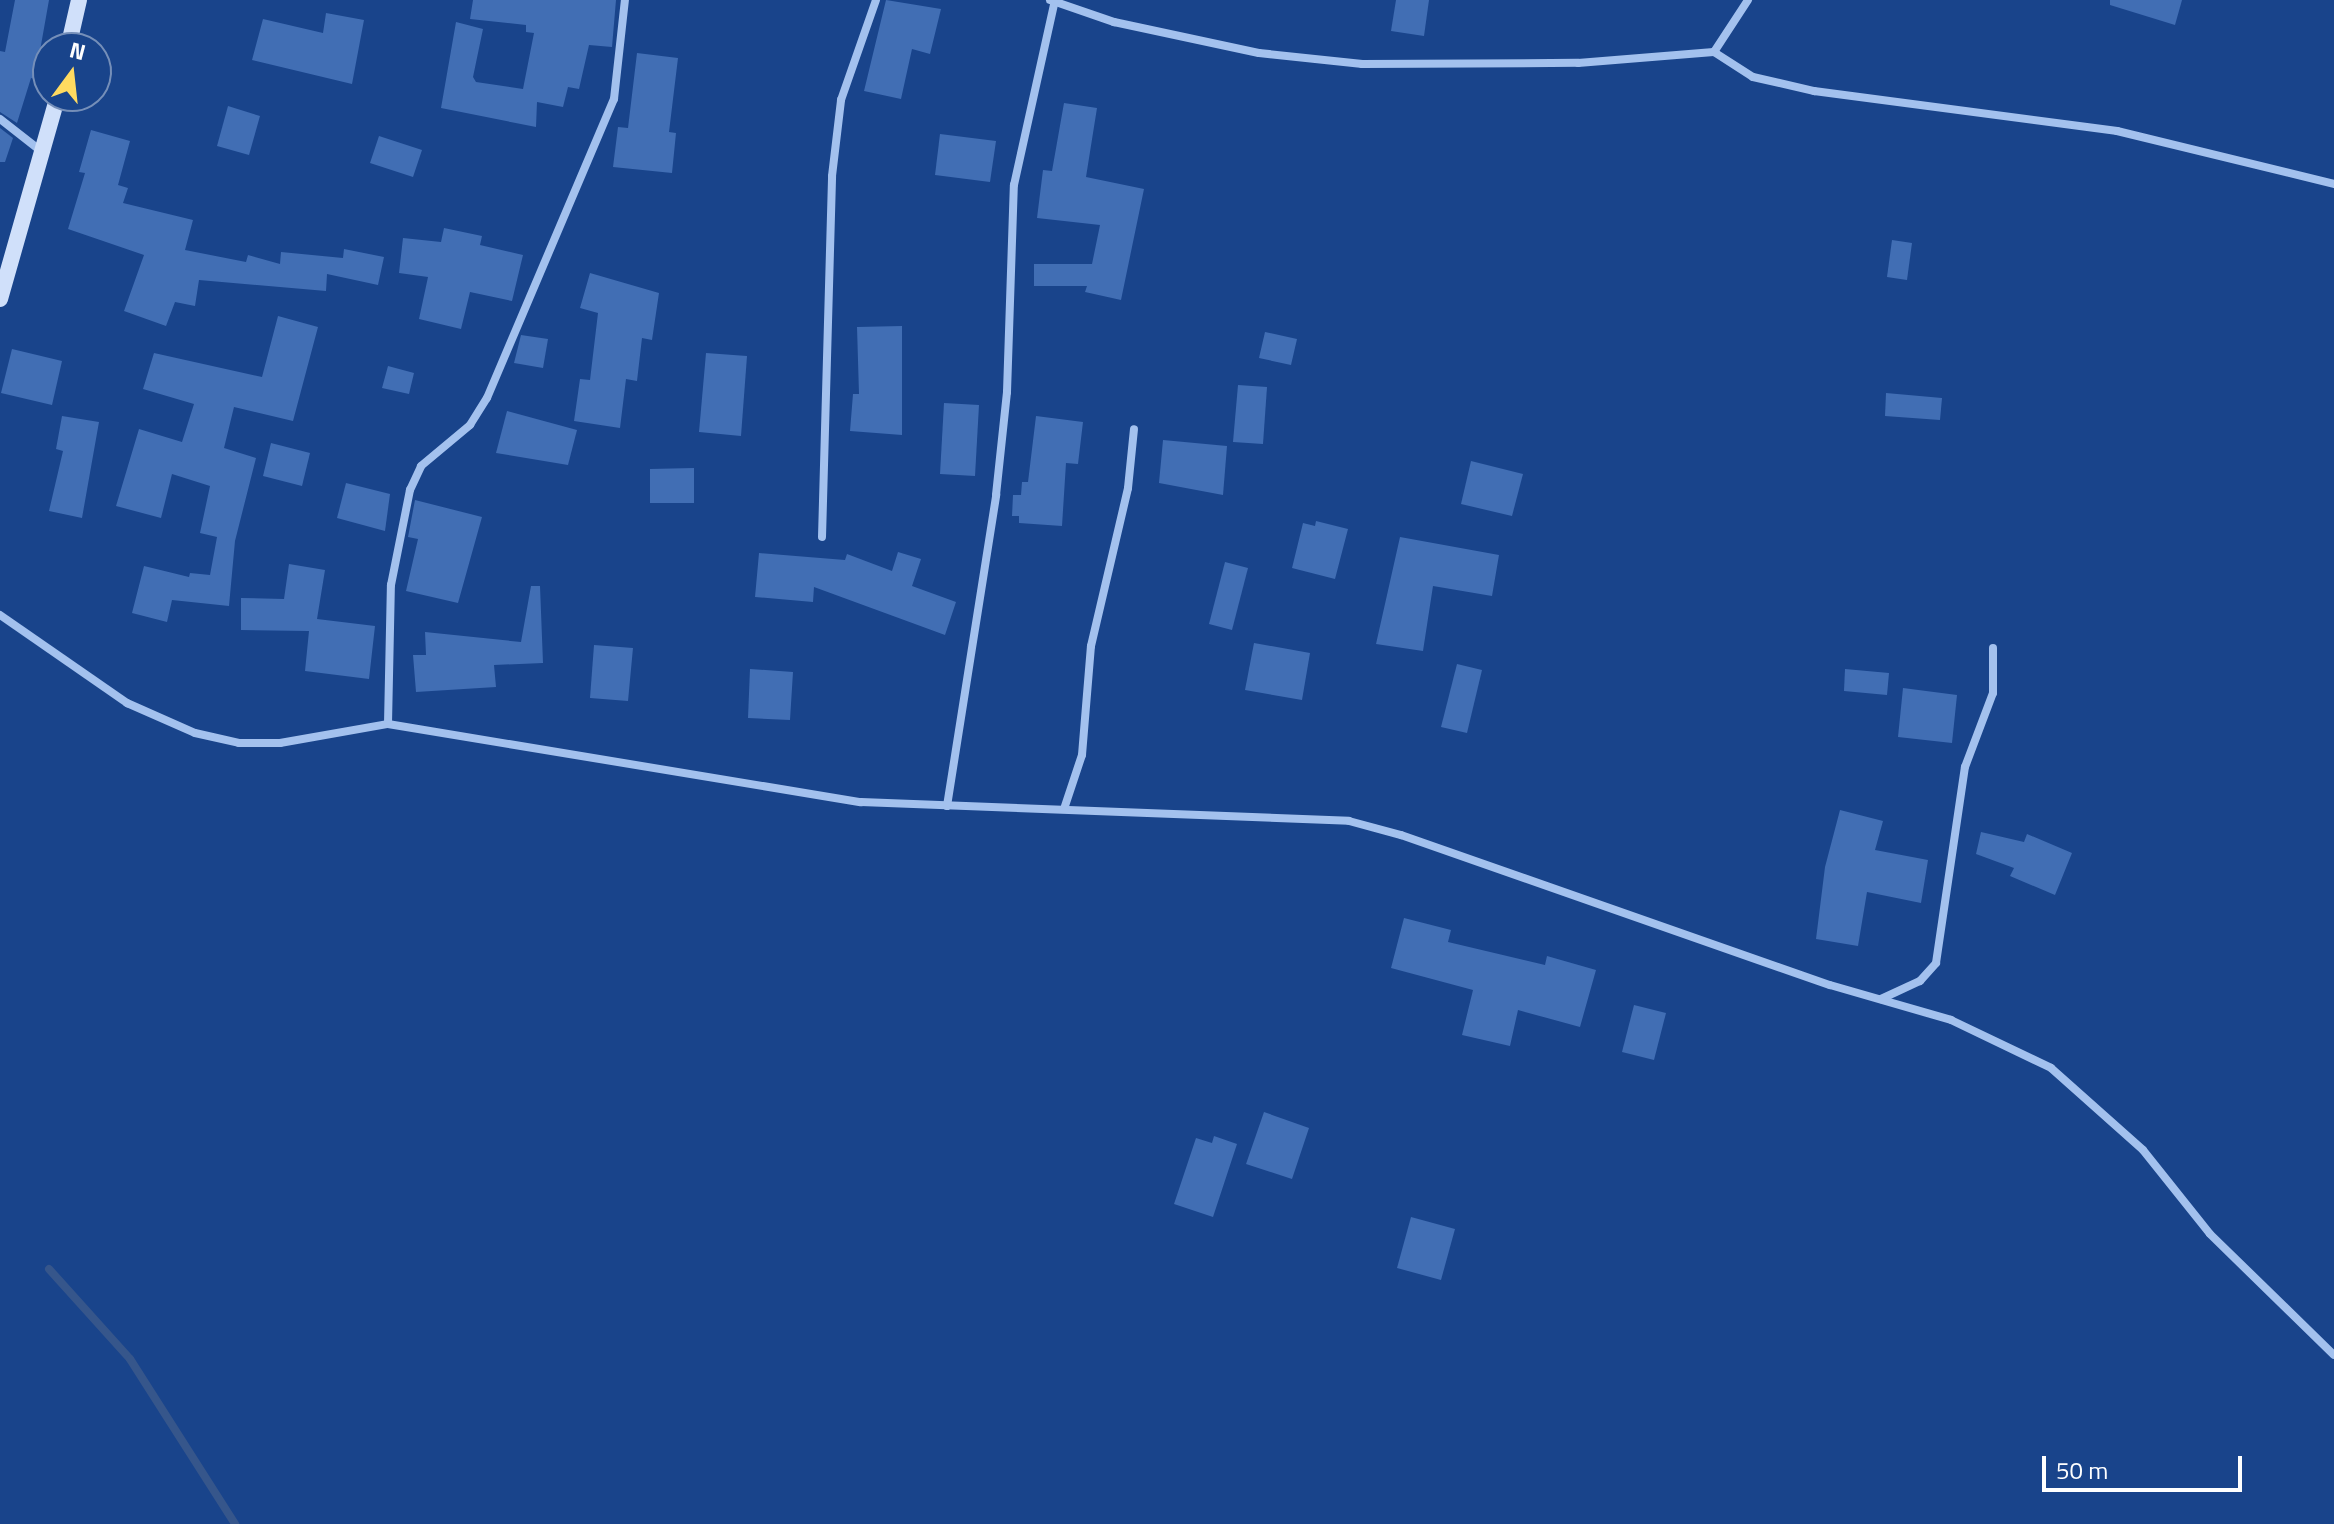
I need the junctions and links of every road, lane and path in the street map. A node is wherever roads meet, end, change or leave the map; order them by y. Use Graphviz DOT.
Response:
graph roads {
  1 [pos="79,0"];
  2 [pos="625,0"];
  3 [pos="876,0"];
  4 [pos="1054,0"];
  5 [pos="1748,0"];
  6 [pos="72,32"];
  7 [pos="1714,52"];
  8 [pos="54,112"];
  9 [pos="0,119"];
  10 [pos="45,153"];
  11 [pos="2334,184"];
  12 [pos="0,299"];
  13 [pos="1134,429"];
  14 [pos="822,537"];
  15 [pos="0,615"];
  16 [pos="1993,648"];
  17 [pos="388,724"];
  18 [pos="947,806"];
  19 [pos="1064,809"];
  20 [pos="1880,1000"];
  21 [pos="2334,1355"];
  1 -- 6 [label="street"];
  2 -- 17 [label="street"];
  3 -- 14 [label="street"];
  4 -- 7 [label="street"];
  4 -- 18 [label="street"];
  5 -- 7 [label="street"];
  7 -- 11 [label="street"];
  8 -- 10 [label="street"];
  9 -- 10 [label="street"];
  10 -- 12 [label="street"];
  13 -- 19 [label="street"];
  15 -- 17 [label="street"];
  16 -- 20 [label="street"];
  17 -- 18 [label="street"];
  18 -- 19 [label="street"];
  19 -- 20 [label="street"];
  20 -- 21 [label="street"];
}
